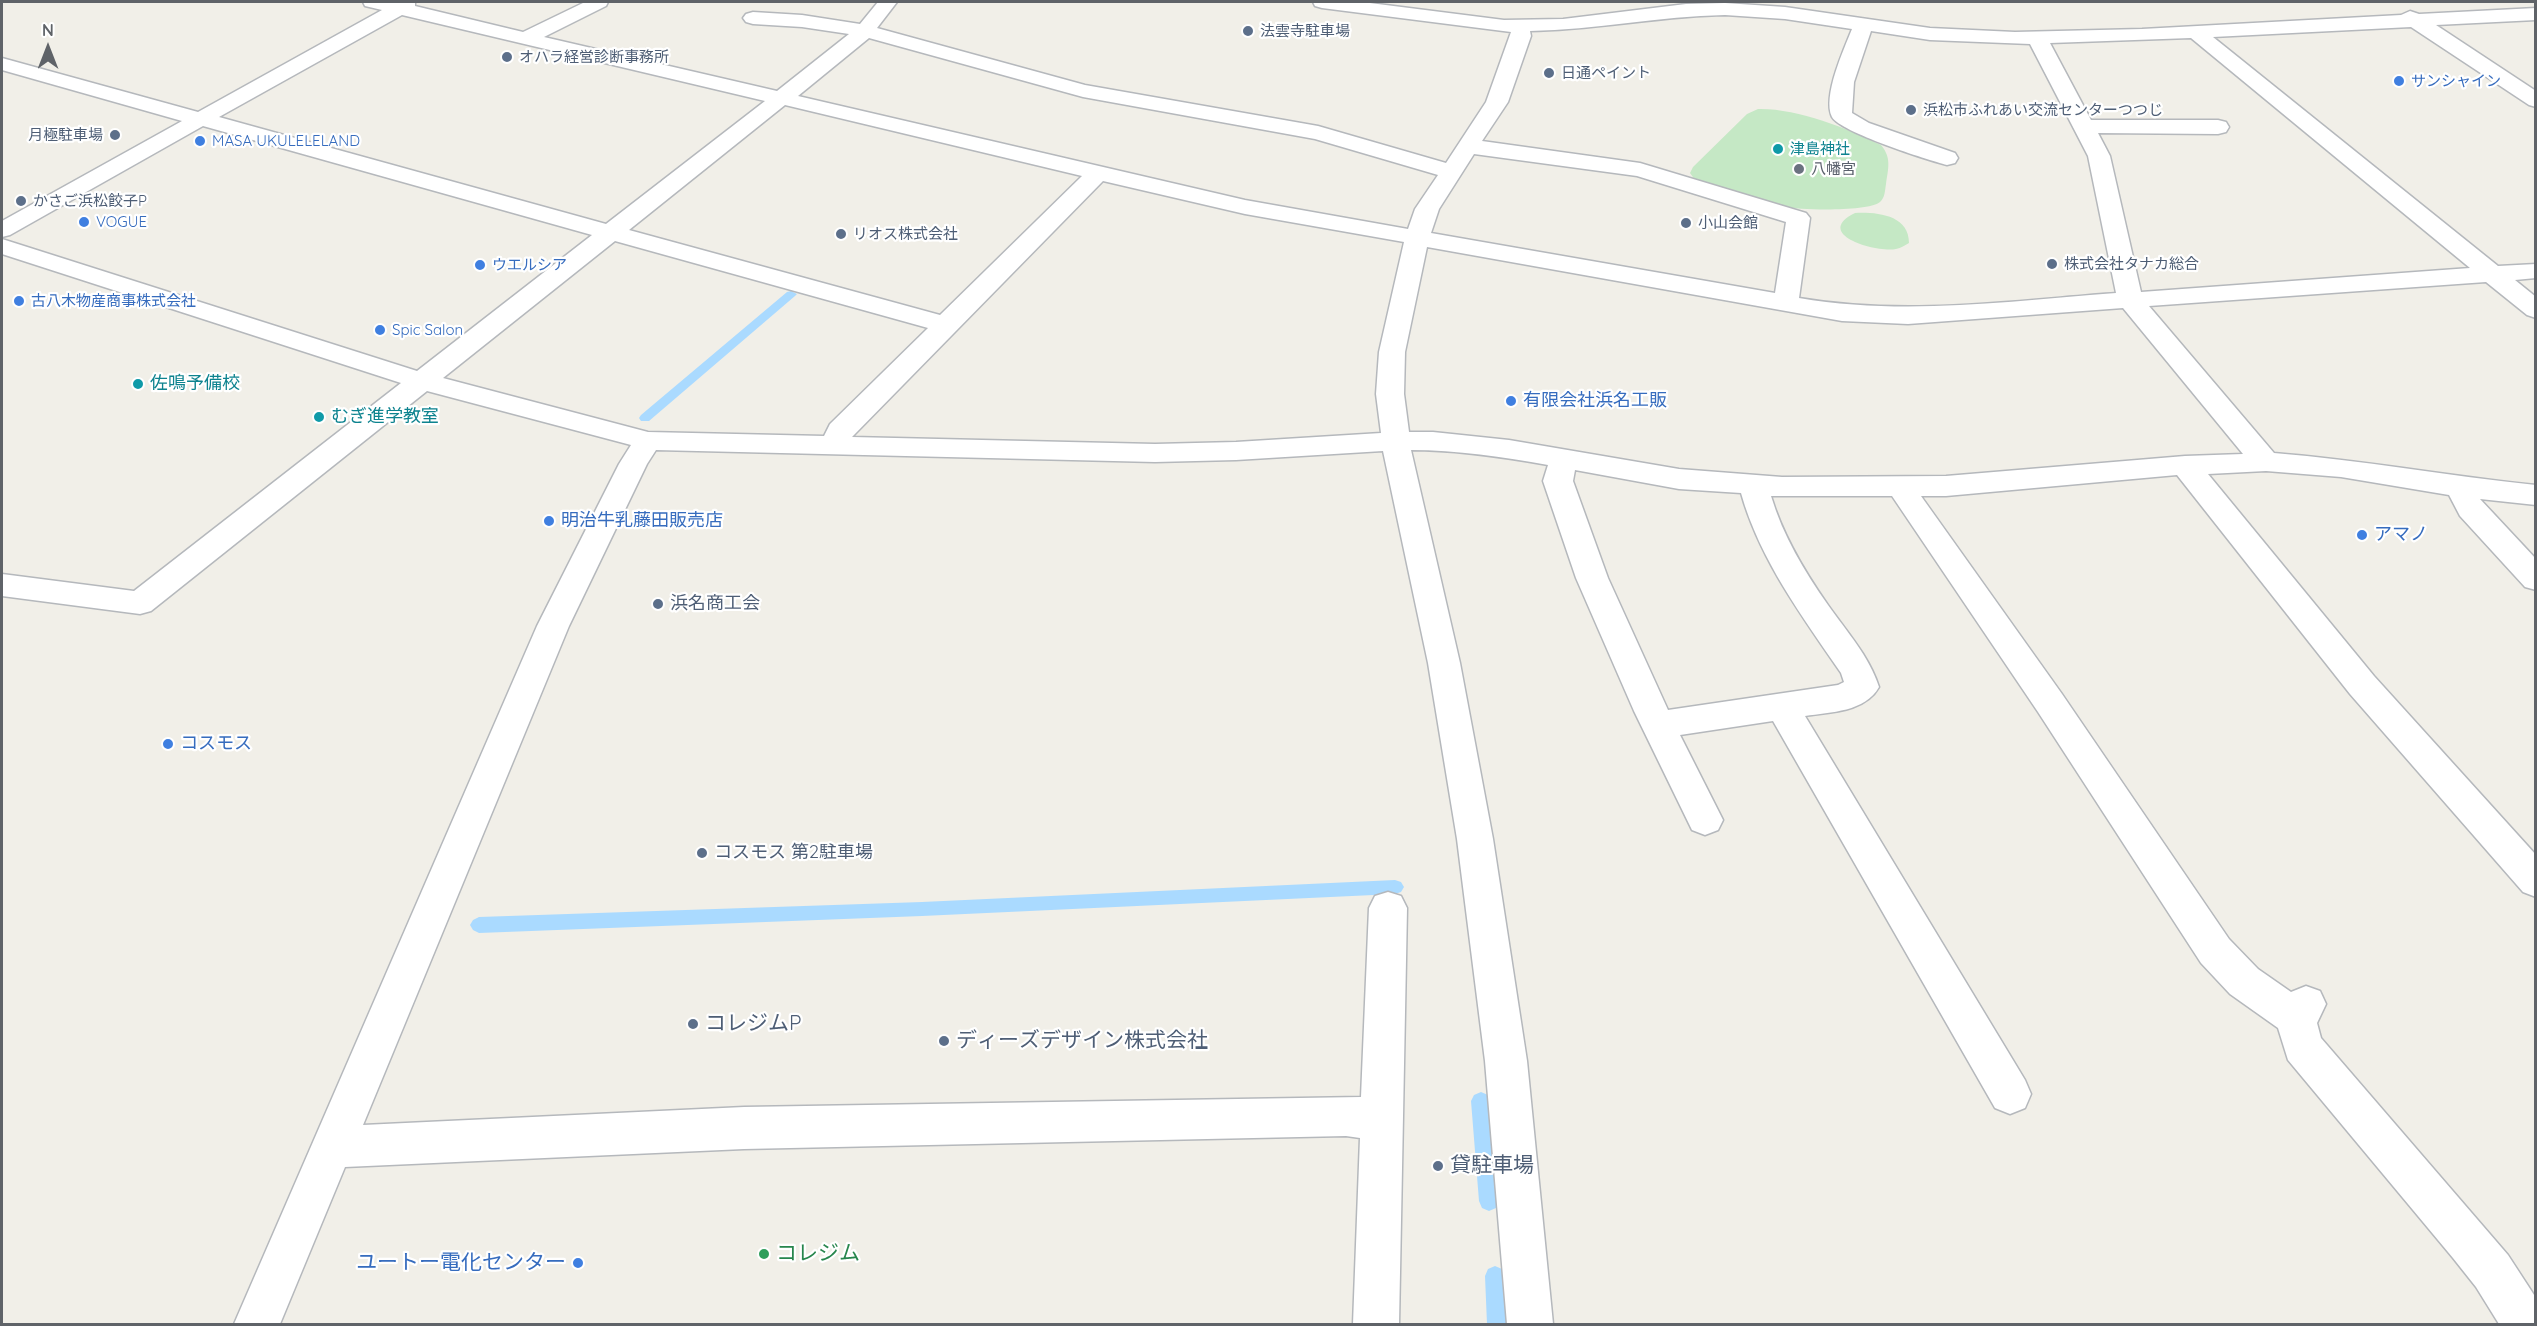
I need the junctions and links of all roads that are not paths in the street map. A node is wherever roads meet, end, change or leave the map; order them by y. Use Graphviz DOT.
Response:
graph roads {
  1 [pos="372,2"];
  2 [pos="599,2"];
  3 [pos="888,2"];
  4 [pos="1322,2"];
  5 [pos="2389,2"];
  6 [pos="405,5"];
  7 [pos="2535,14"];
  8 [pos="753,18"];
  9 [pos="1536,21"];
  10 [pos="2415,21"];
  11 [pos="1863,25"];
  12 [pos="865,31"];
  13 [pos="2195,32"];
  14 [pos="526,38"];
  15 [pos="2037,38"];
  16 [pos="2,64"];
  17 [pos="781,98"];
  18 [pos="2535,101"];
  19 [pos="200,119"];
  20 [pos="2085,126"];
  21 [pos="2218,127"];
  22 [pos="1467,146"];
  23 [pos="1947,158"];
  24 [pos="1450,171"];
  25 [pos="1098,173"];
  26 [pos="2,231"];
  27 [pos="610,232"];
  28 [pos="1417,238"];
  29 [pos="2,246"];
  30 [pos="2535,271"];
  31 [pos="2491,274"];
  32 [pos="2130,300"];
  33 [pos="1786,303"];
  34 [pos="2535,310"];
  35 [pos="946,325"];
  36 [pos="421,381"];
  37 [pos="648,441"];
  38 [pos="1396,441"];
  39 [pos="834,446"];
  40 [pos="1564,459"];
  41 [pos="2266,462"];
  42 [pos="2185,465"];
  43 [pos="1753,486"];
  44 [pos="1902,487"];
  45 [pos="2460,488"];
  46 [pos="2535,495"];
  47 [pos="2535,579"];
  48 [pos="2,585"];
  49 [pos="1782,706"];
  50 [pos="1658,725"];
  51 [pos="1706,820"];
  52 [pos="2535,881"];
  53 [pos="1388,908"];
  54 [pos="2010,1094"];
  55 [pos="1383,1119"];
  56 [pos="333,1147"];
  57 [pos="257,1324"];
  58 [pos="1376,1324"];
  59 [pos="1530,1324"];
  60 [pos="2525,1324"];
  1 -- 6 [label="street"];
  2 -- 14 [label="street"];
  3 -- 12 [label="street"];
  4 -- 9 [label="street"];
  5 -- 10 [label="street"];
  6 -- 14 [label="street"];
  6 -- 19 [label="street"];
  7 -- 10 [label="street"];
  8 -- 12 [label="street"];
  9 -- 11 [label="street"];
  9 -- 22 [label="street"];
  10 -- 13 [label="street"];
  10 -- 18 [label="street"];
  11 -- 15 [label="street"];
  11 -- 23 [label="street"];
  12 -- 17 [label="street"];
  12 -- 24 [label="street"];
  13 -- 15 [label="street"];
  13 -- 31 [label="street"];
  14 -- 17 [label="street"];
  15 -- 20 [label="street"];
  16 -- 19 [label="street"];
  17 -- 25 [label="street"];
  17 -- 27 [label="street"];
  19 -- 26 [label="street"];
  19 -- 27 [label="street"];
  20 -- 21 [label="street"];
  20 -- 32 [label="street"];
  22 -- 24 [label="street"];
  22 -- 33 [label="street"];
  24 -- 28 [label="street"];
  25 -- 28 [label="street"];
  25 -- 35 [label="street"];
  27 -- 35 [label="street"];
  27 -- 36 [label="street"];
  28 -- 33 [label="street"];
  28 -- 38 [label="street"];
  29 -- 36 [label="street"];
  30 -- 31 [label="street"];
  31 -- 32 [label="street"];
  31 -- 34 [label="street"];
  32 -- 33 [label="street"];
  32 -- 41 [label="street"];
  35 -- 39 [label="street"];
  36 -- 37 [label="street"];
  36 -- 48 [label="street"];
  37 -- 39 [label="street"];
  37 -- 56 [label="street"];
  38 -- 39 [label="street"];
  38 -- 40 [label="street"];
  38 -- 59 [label="street"];
  40 -- 43 [label="street"];
  40 -- 50 [label="street"];
  41 -- 42 [label="street"];
  41 -- 45 [label="street"];
  42 -- 44 [label="street"];
  42 -- 52 [label="street"];
  43 -- 44 [label="street"];
  43 -- 49 [label="street"];
  44 -- 60 [label="street"];
  45 -- 46 [label="street"];
  45 -- 47 [label="street"];
  49 -- 50 [label="street"];
  49 -- 54 [label="street"];
  50 -- 51 [label="street"];
  53 -- 55 [label="street"];
  55 -- 56 [label="street"];
  55 -- 58 [label="street"];
  56 -- 57 [label="street"];
}
